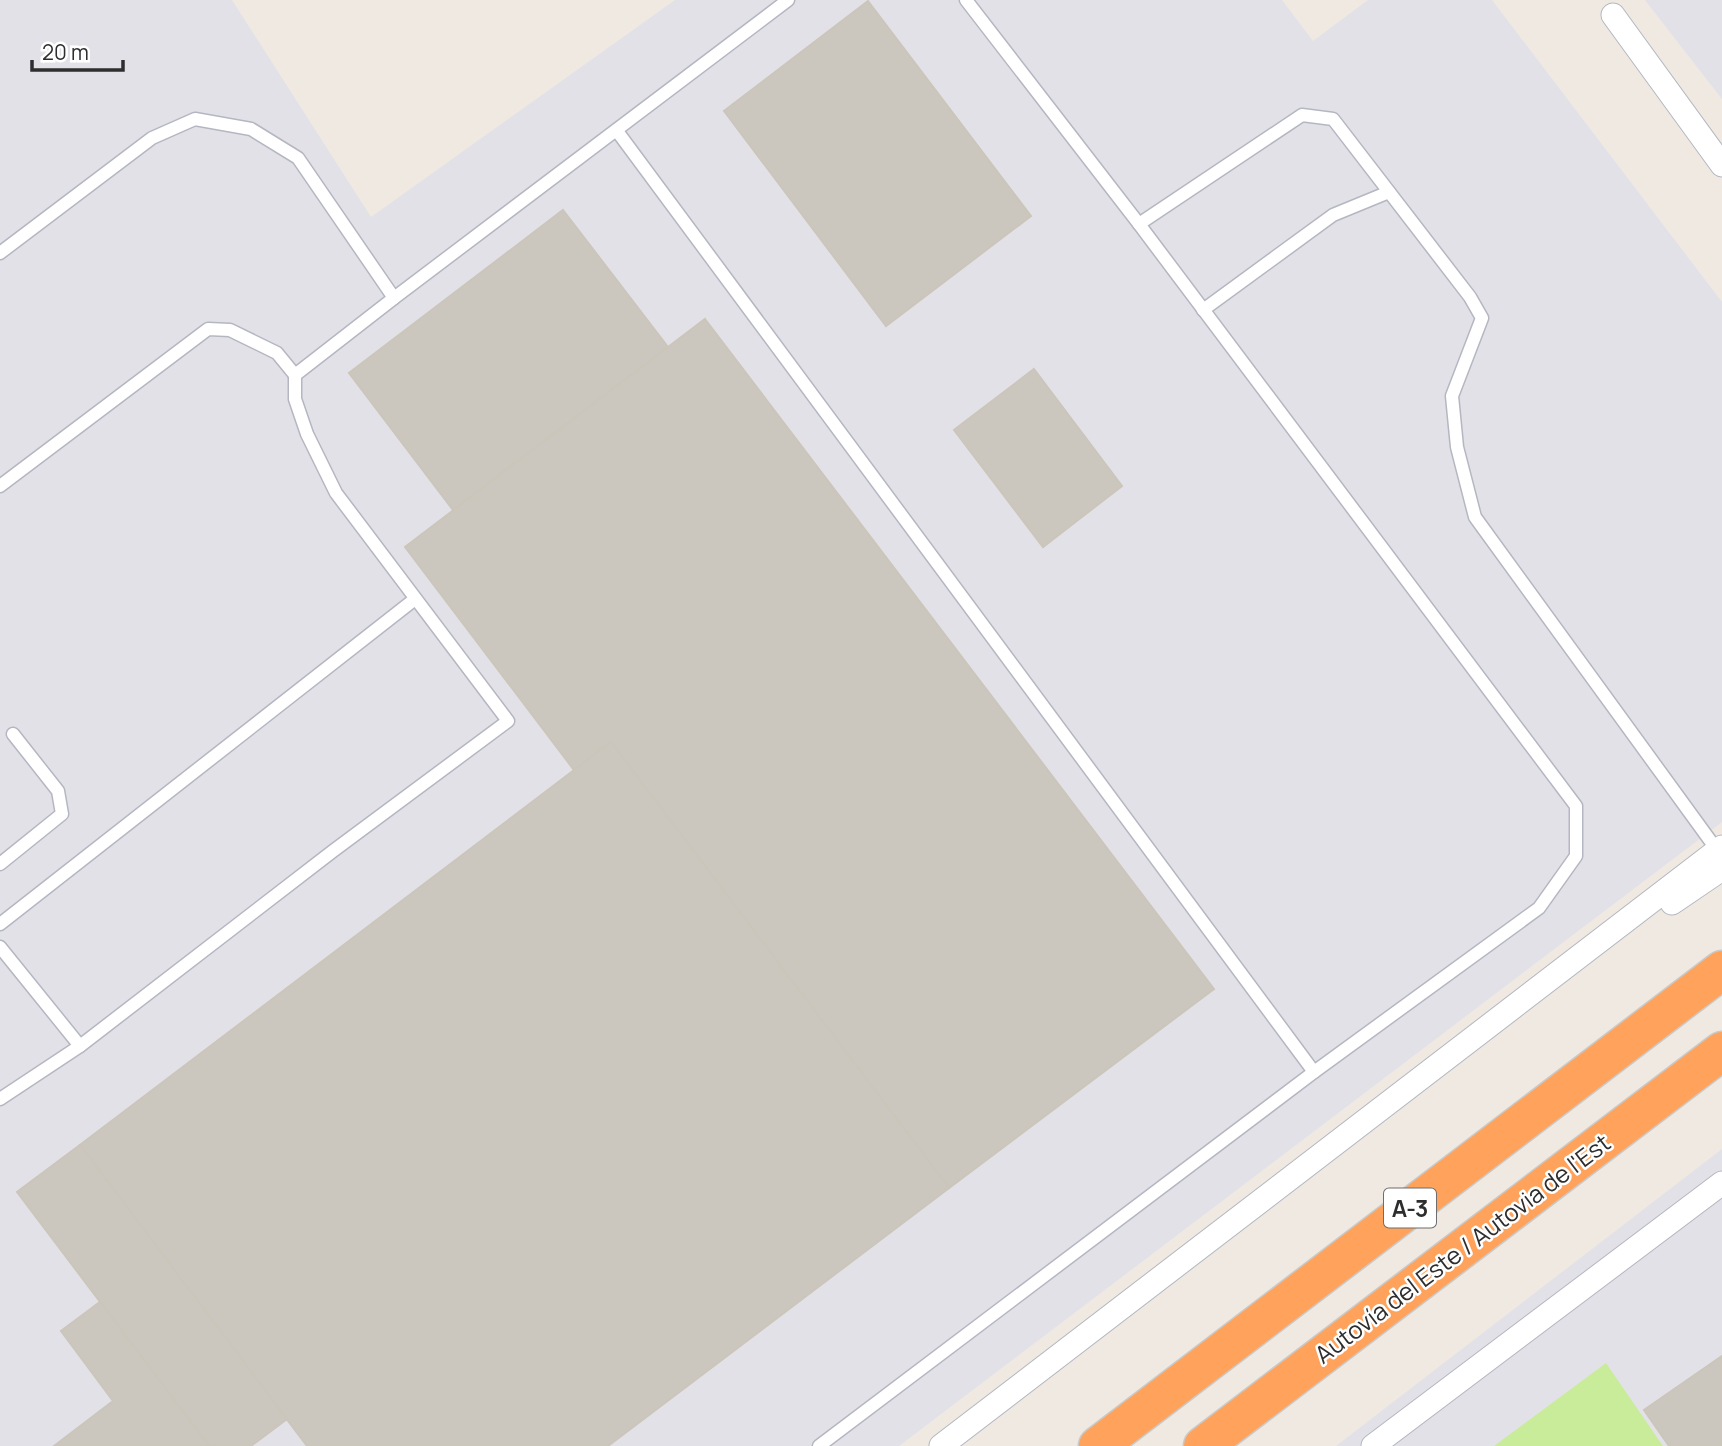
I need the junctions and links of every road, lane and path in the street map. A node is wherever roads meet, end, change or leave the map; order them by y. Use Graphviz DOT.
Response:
graph roads {
  1 [pos="788,0"];
  2 [pos="966,0"];
  3 [pos="1613,15"];
  4 [pos="617,131"];
  5 [pos="1722,165"];
  6 [pos="1389,192"];
  7 [pos="1139,224"];
  8 [pos="0,253"];
  9 [pos="394,298"];
  10 [pos="1203,310"];
  11 [pos="295,375"];
  12 [pos="0,486"];
  13 [pos="415,599"];
  14 [pos="13,734"];
  15 [pos="1720,855"];
  16 [pos="0,864"];
  17 [pos="0,924"];
  18 [pos="0,947"];
  19 [pos="1722,970"];
  20 [pos="80,1046"];
  21 [pos="1722,1051"];
  22 [pos="1314,1072"];
  23 [pos="0,1099"];
  24 [pos="1722,1183"];
  25 [pos="819,1446"];
  26 [pos="941,1446"];
  27 [pos="1098,1446"];
  28 [pos="1203,1446"];
  29 [pos="1373,1446"];
  1 -- 4 [label="lane"];
  2 -- 7 [label="lane"];
  3 -- 5 [label="street"];
  4 -- 9 [label="lane"];
  4 -- 22 [label="lane"];
  6 -- 7 [label="lane"];
  6 -- 10 [label="lane"];
  6 -- 15 [label="lane"];
  7 -- 10 [label="lane"];
  8 -- 9 [label="lane"];
  9 -- 11 [label="lane"];
  10 -- 22 [label="lane"];
  11 -- 12 [label="lane"];
  11 -- 13 [label="lane"];
  13 -- 17 [label="lane"];
  13 -- 20 [label="lane"];
  14 -- 16 [label="lane"];
  15 -- 26 [label="street"];
  18 -- 20 [label="lane"];
  19 -- 27 [label="highway, A-3"];
  20 -- 23 [label="lane"];
  21 -- 28 [label="highway, Autovía del Este / Autovia de l'Est / A-3"];
  22 -- 25 [label="lane"];
  24 -- 29 [label="street"];
}
